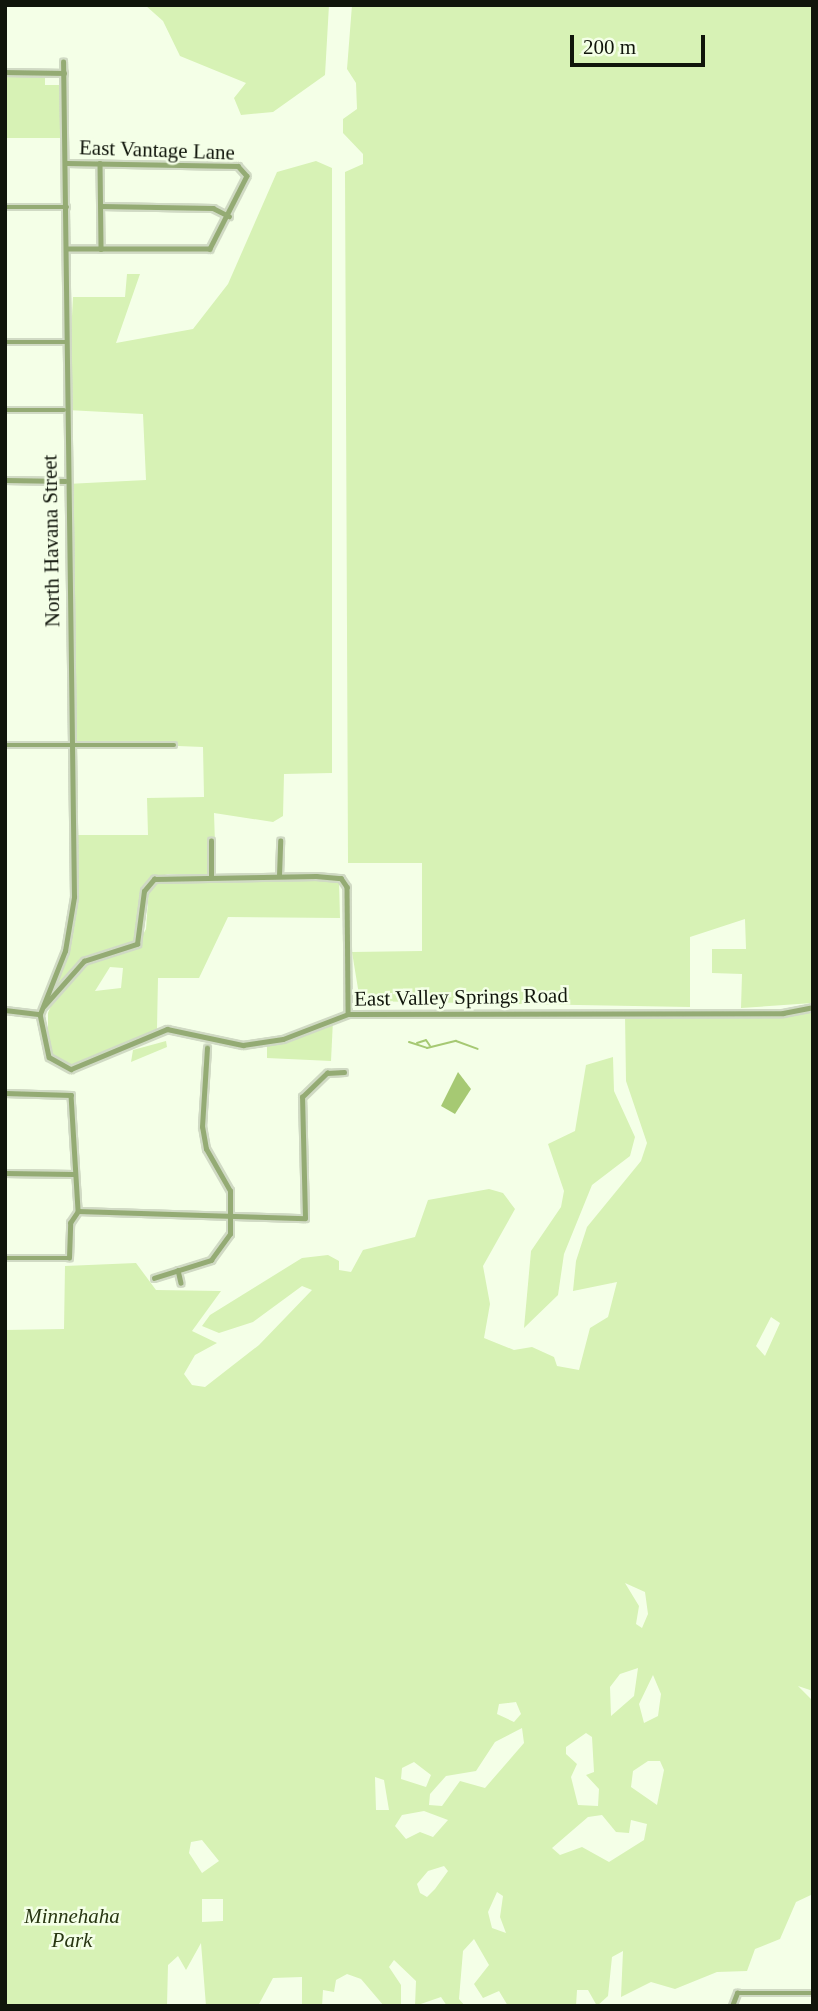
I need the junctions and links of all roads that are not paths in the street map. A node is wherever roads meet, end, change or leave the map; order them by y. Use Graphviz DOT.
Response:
graph roads {
  1 [pos="63,62"];
  2 [pos="5,72"];
  3 [pos="64,73"];
  4 [pos="66,163"];
  5 [pos="100,163"];
  6 [pos="101,206"];
  7 [pos="5,207"];
  8 [pos="67,207"];
  9 [pos="229,216"];
  10 [pos="67,249"];
  11 [pos="101,249"];
  12 [pos="5,342"];
  13 [pos="66,342"];
  14 [pos="5,410"];
  15 [pos="64,410"];
  16 [pos="5,480"];
  17 [pos="65,481"];
  18 [pos="5,744"];
  19 [pos="71,745"];
  20 [pos="174,745"];
  21 [pos="211,841"];
  22 [pos="279,841"];
  23 [pos="279,876"];
  24 [pos="211,877"];
  25 [pos="44,1006"];
  26 [pos="813,1007"];
  27 [pos="5,1010"];
  28 [pos="40,1014"];
  29 [pos="348,1014"];
  30 [pos="207,1048"];
  31 [pos="344,1072"];
  32 [pos="5,1093"];
  33 [pos="5,1173"];
  34 [pos="73,1174"];
  35 [pos="78,1211"];
  36 [pos="231,1216"];
  37 [pos="5,1258"];
  38 [pos="178,1270"];
  39 [pos="154,1278"];
  40 [pos="181,1283"];
  41 [pos="813,1993"];
  42 [pos="732,2006"];
  1 -- 3 [label="street, North Havana Street"];
  2 -- 3 [label="street"];
  3 -- 4 [label="street, North Havana Street"];
  4 -- 5 [label="street, East Vantage Lane"];
  4 -- 8 [label="street, North Havana Street"];
  5 -- 6 [label="street"];
  5 -- 9 [label="street, East Vantage Lane"];
  6 -- 9 [label="street"];
  6 -- 11 [label="street"];
  7 -- 8 [label="street"];
  8 -- 10 [label="street, North Havana Street"];
  9 -- 11 [label="street"];
  10 -- 11 [label="street"];
  10 -- 13 [label="street, North Havana Street"];
  12 -- 13 [label="street"];
  13 -- 15 [label="street, North Havana Street"];
  14 -- 15 [label="street"];
  15 -- 17 [label="street, North Havana Street"];
  16 -- 17 [label="street"];
  17 -- 19 [label="street, North Havana Street"];
  18 -- 19 [label="street"];
  19 -- 20 [label="street"];
  19 -- 25 [label="street, North Havana Street"];
  21 -- 24 [label="street"];
  22 -- 23 [label="street"];
  23 -- 24 [label="street"];
  23 -- 29 [label="street"];
  24 -- 25 [label="street"];
  25 -- 28 [label="street, North Havana Street"];
  26 -- 29 [label="street, East Valley Springs Road"];
  27 -- 28 [label="street"];
  28 -- 29 [label="street, East Valley Springs Road"];
  30 -- 36 [label="street"];
  31 -- 36 [label="street"];
  32 -- 34 [label="street"];
  33 -- 34 [label="street"];
  34 -- 35 [label="street"];
  35 -- 36 [label="street"];
  35 -- 37 [label="street"];
  36 -- 38 [label="street"];
  38 -- 39 [label="street"];
  38 -- 40 [label="street"];
  41 -- 42 [label="street"];
}
